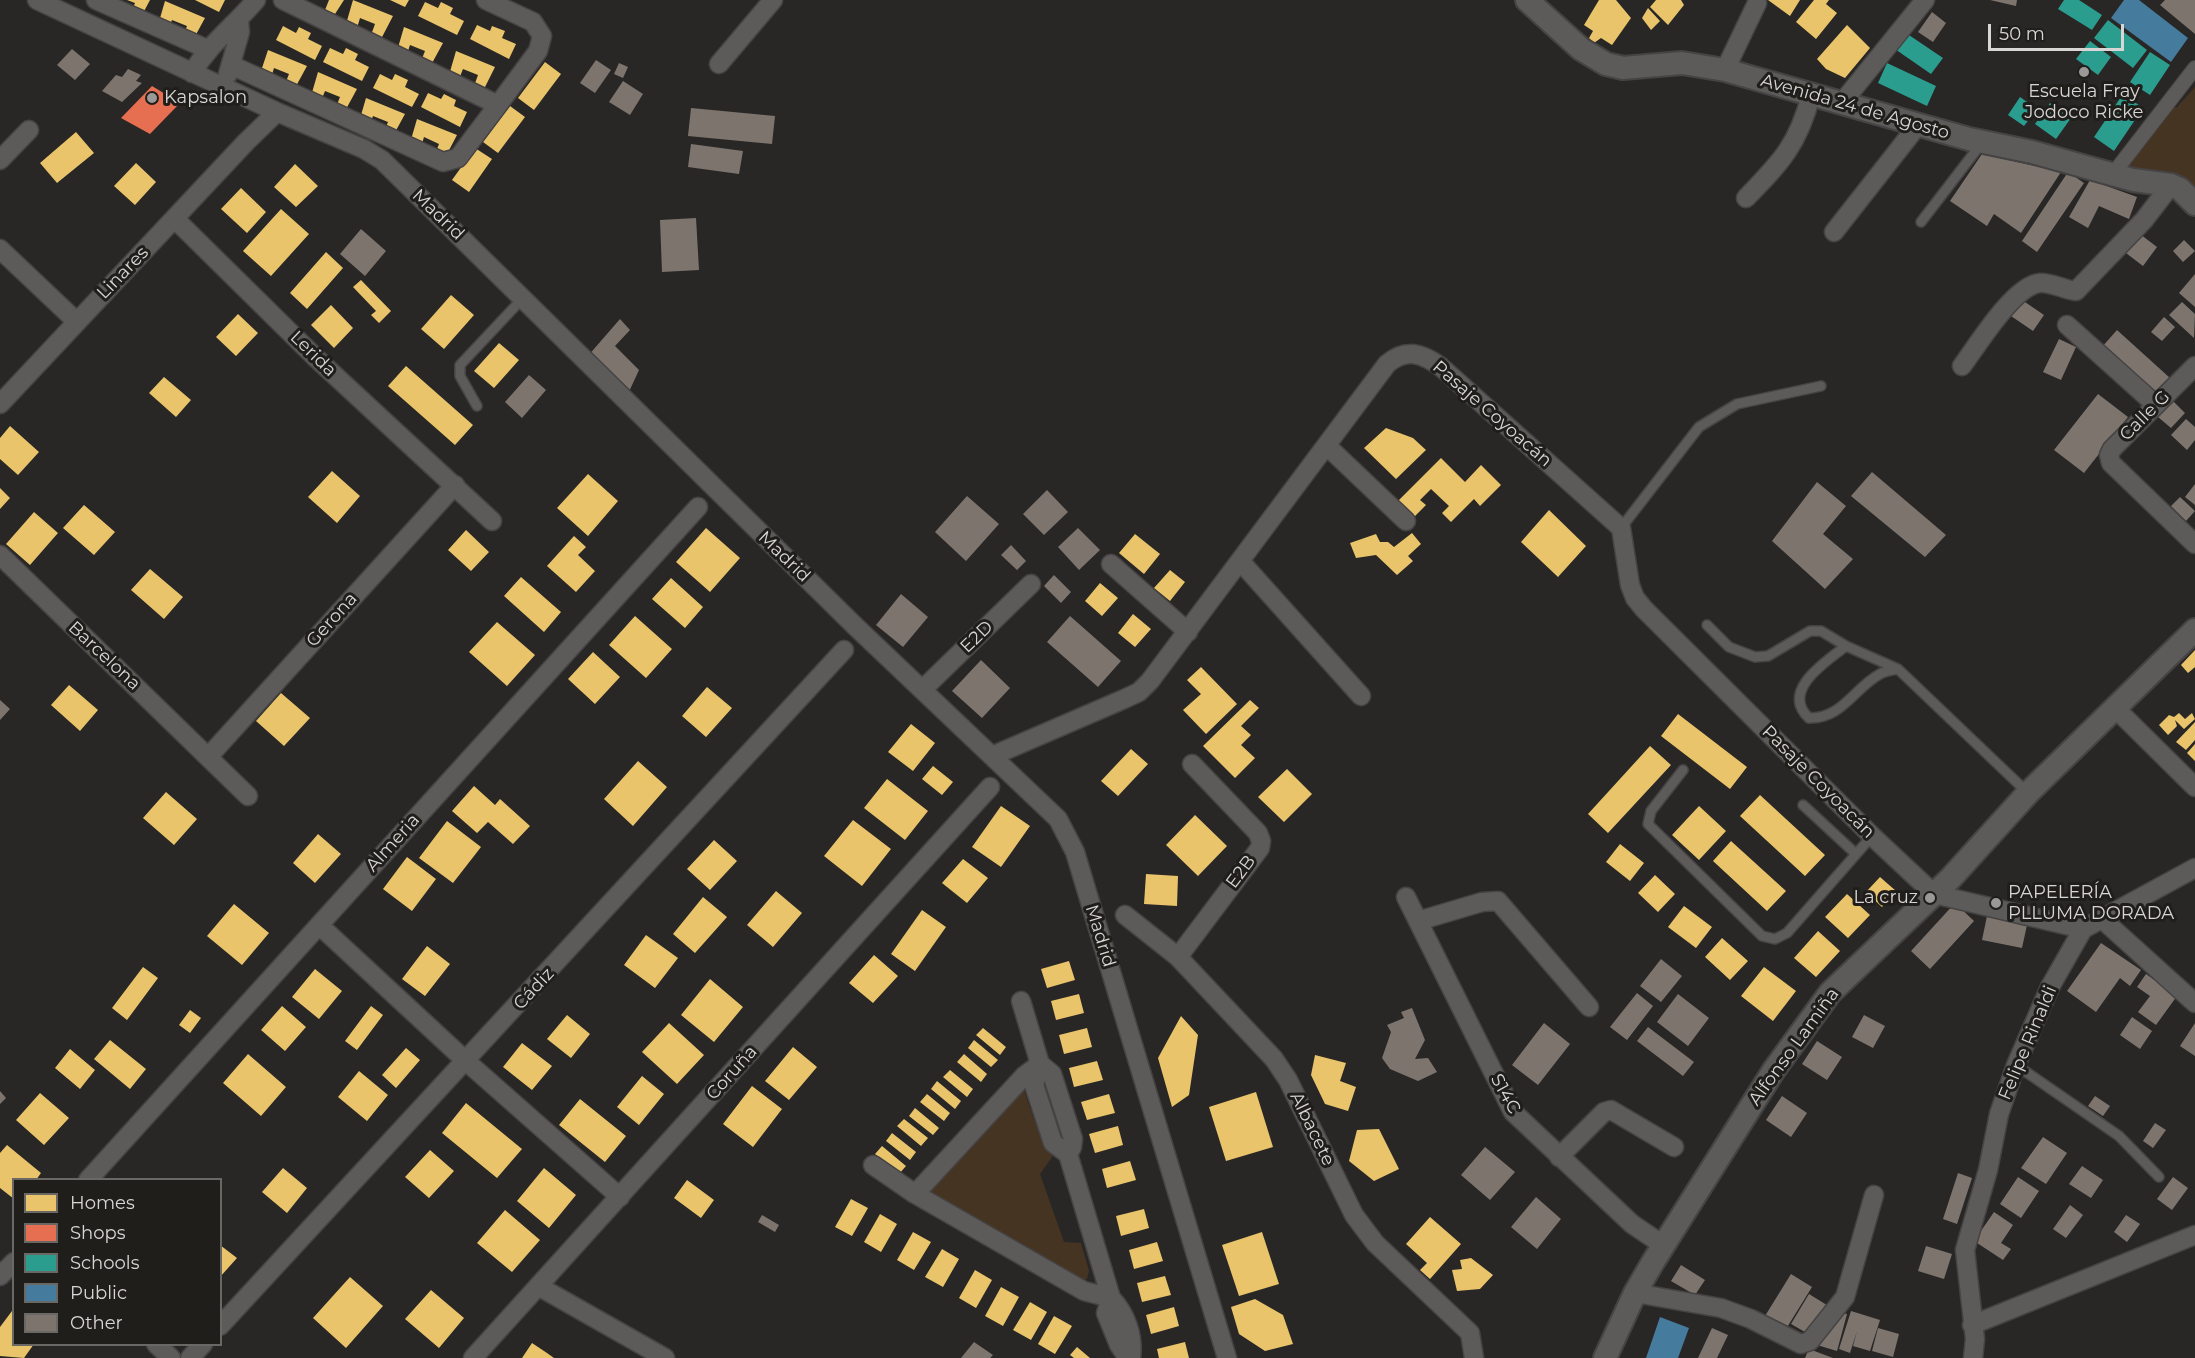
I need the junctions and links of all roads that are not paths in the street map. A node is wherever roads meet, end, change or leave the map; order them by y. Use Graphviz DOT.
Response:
graph roads {
  1 [pos="37,0"];
  2 [pos="96,0"];
  3 [pos="256,0"];
  4 [pos="284,0"];
  5 [pos="486,0"];
  6 [pos="773,0"];
  7 [pos="1527,0"];
  8 [pos="1925,0"];
  9 [pos="1757,3"];
  10 [pos="239,21"];
  11 [pos="207,49"];
  12 [pos="719,64"];
  13 [pos="231,65"];
  14 [pos="2195,68"];
  15 [pos="1725,70"];
  16 [pos="192,73"];
  17 [pos="224,87"];
  18 [pos="1811,95"];
  19 [pos="1841,104"];
  20 [pos="498,105"];
  21 [pos="277,112"];
  22 [pos="1918,125"];
  23 [pos="29,130"];
  24 [pos="1982,142"];
  25 [pos="0,160"];
  26 [pos="2113,174"];
  27 [pos="2170,185"];
  28 [pos="1746,198"];
  29 [pos="2195,204"];
  30 [pos="175,219"];
  31 [pos="1921,222"];
  32 [pos="1834,232"];
  33 [pos="0,249"];
  34 [pos="523,298"];
  35 [pos="76,321"];
  36 [pos="2067,325"];
  37 [pos="1962,366"];
  38 [pos="2195,366"];
  39 [pos="1821,386"];
  40 [pos="0,404"];
  41 [pos="2156,405"];
  42 [pos="477,406"];
  43 [pos="1327,446"];
  44 [pos="454,485"];
  45 [pos="698,507"];
  46 [pos="492,521"];
  47 [pos="1406,521"];
  48 [pos="1621,528"];
  49 [pos="2195,544"];
  50 [pos="0,555"];
  51 [pos="1241,562"];
  52 [pos="1111,564"];
  53 [pos="1031,584"];
  54 [pos="1707,625"];
  55 [pos="2195,630"];
  56 [pos="1188,632"];
  57 [pos="1846,646"];
  58 [pos="844,650"];
  59 [pos="1898,669"];
  60 [pos="923,689"];
  61 [pos="1361,696"];
  62 [pos="2114,707"];
  63 [pos="209,756"];
  64 [pos="992,756"];
  65 [pos="1192,764"];
  66 [pos="1683,770"];
  67 [pos="990,787"];
  68 [pos="2195,787"];
  69 [pos="2028,793"];
  70 [pos="248,796"];
  71 [pos="1803,805"];
  72 [pos="1872,836"];
  73 [pos="1856,854"];
  74 [pos="2195,868"];
  75 [pos="1934,894"];
  76 [pos="1406,897"];
  77 [pos="1125,915"];
  78 [pos="2102,919"];
  79 [pos="1418,921"];
  80 [pos="319,925"];
  81 [pos="2083,929"];
  82 [pos="1178,957"];
  83 [pos="1021,1001"];
  84 [pos="2195,1003"];
  85 [pos="1589,1007"];
  86 [pos="467,1062"];
  87 [pos="1040,1064"];
  88 [pos="2016,1065"];
  89 [pos="1674,1147"];
  90 [pos="1559,1157"];
  91 [pos="873,1165"];
  92 [pos="2158,1177"];
  93 [pos="89,1178"];
  94 [pos="915,1194"];
  95 [pos="1874,1195"];
  96 [pos="620,1197"];
  97 [pos="2195,1235"];
  98 [pos="1663,1245"];
  99 [pos="12,1264"];
  100 [pos="0,1276"];
  101 [pos="538,1286"];
  102 [pos="1635,1293"];
  103 [pos="1111,1298"];
  104 [pos="222,1324"];
  105 [pos="1972,1325"];
  106 [pos="158,1346"];
  107 [pos="201,1346"];
  108 [pos="171,1358"];
  109 [pos="190,1358"];
  110 [pos="473,1358"];
  111 [pos="665,1358"];
  112 [pos="1130,1358"];
  113 [pos="1227,1358"];
  114 [pos="1474,1358"];
  115 [pos="1605,1358"];
  116 [pos="1973,1358"];
  1 -- 16 [label="street, Madrid"];
  2 -- 11 [label="street"];
  3 -- 10 [label="street"];
  4 -- 20 [label="street"];
  5 -- 20 [label="street"];
  6 -- 12 [label="street"];
  7 -- 15 [label="street, Avenida 24 de Agosto"];
  8 -- 19 [label="street"];
  9 -- 15 [label="street"];
  10 -- 11 [label="street"];
  10 -- 13 [label="street"];
  11 -- 16 [label="street"];
  13 -- 17 [label="street"];
  13 -- 20 [label="street"];
  14 -- 26 [label="street"];
  15 -- 18 [label="street, Avenida 24 de Agosto"];
  16 -- 17 [label="street, Madrid"];
  17 -- 21 [label="street, Madrid"];
  18 -- 19 [label="street, Avenida 24 de Agosto"];
  18 -- 28 [label="street"];
  19 -- 22 [label="street, Avenida 24 de Agosto"];
  21 -- 30 [label="street, Linares"];
  21 -- 34 [label="street, Madrid"];
  22 -- 24 [label="street, Avenida 24 de Agosto"];
  22 -- 32 [label="street"];
  23 -- 25 [label="street"];
  24 -- 26 [label="street, Avenida 24 de Agosto"];
  24 -- 31 [label="lane"];
  26 -- 27 [label="street, Avenida 24 de Agosto"];
  27 -- 29 [label="street, Avenida 24 de Agosto"];
  27 -- 37 [label="street"];
  30 -- 35 [label="street, Linares"];
  30 -- 44 [label="street, Lerida"];
  33 -- 35 [label="street"];
  34 -- 42 [label="lane"];
  34 -- 60 [label="street, Madrid"];
  35 -- 40 [label="street, Linares"];
  36 -- 41 [label="street"];
  38 -- 41 [label="street, Calle G"];
  39 -- 48 [label="lane"];
  41 -- 49 [label="street, Calle G"];
  43 -- 47 [label="street"];
  43 -- 48 [label="street, Pasaje Coyoacán"];
  43 -- 51 [label="street, Pasaje Coyoacán"];
  44 -- 46 [label="street, Lerida"];
  44 -- 63 [label="street, Gerona"];
  45 -- 80 [label="street, Almeria"];
  48 -- 72 [label="street, Pasaje Coyoacán"];
  50 -- 63 [label="street, Barcelona"];
  51 -- 56 [label="street, Pasaje Coyoacán"];
  51 -- 61 [label="street"];
  52 -- 56 [label="street"];
  53 -- 60 [label="street, E2D"];
  54 -- 57 [label="lane"];
  55 -- 62 [label="street, Alfonso Lamiña"];
  56 -- 64 [label="street, Pasaje Coyoacán"];
  57 -- 59 [label="lane"];
  57 -- 59 [label="lane"];
  58 -- 86 [label="street, Cádiz"];
  59 -- 69 [label="lane"];
  60 -- 64 [label="street, Madrid"];
  62 -- 68 [label="street"];
  62 -- 69 [label="street, Alfonso Lamiña"];
  63 -- 70 [label="street, Barcelona"];
  64 -- 113 [label="street, Madrid"];
  65 -- 82 [label="street, E2B"];
  66 -- 73 [label="lane"];
  67 -- 96 [label="street, Coruña"];
  69 -- 75 [label="street, Alfonso Lamiña"];
  71 -- 73 [label="lane"];
  72 -- 73 [label="lane"];
  72 -- 75 [label="street, Pasaje Coyoacán"];
  74 -- 78 [label="street"];
  75 -- 81 [label="street"];
  75 -- 98 [label="street, Alfonso Lamiña"];
  76 -- 79 [label="street, S14C"];
  77 -- 82 [label="street, Albacete"];
  78 -- 81 [label="street"];
  78 -- 84 [label="street"];
  79 -- 85 [label="street"];
  79 -- 90 [label="street, S14C"];
  80 -- 86 [label="street"];
  80 -- 93 [label="street, Almeria"];
  81 -- 88 [label="street, Felipe Rinaldi"];
  82 -- 114 [label="street, Albacete"];
  83 -- 87 [label="street"];
  86 -- 96 [label="street"];
  86 -- 104 [label="street, Cádiz"];
  87 -- 94 [label="street"];
  87 -- 103 [label="street"];
  88 -- 92 [label="lane"];
  88 -- 105 [label="street, Felipe Rinaldi"];
  89 -- 90 [label="street"];
  90 -- 98 [label="street, S14C"];
  91 -- 94 [label="street"];
  94 -- 103 [label="street"];
  95 -- 102 [label="street"];
  96 -- 101 [label="street, Coruña"];
  97 -- 105 [label="street"];
  98 -- 102 [label="street, Alfonso Lamiña"];
  99 -- 100 [label="street"];
  101 -- 110 [label="street, Coruña"];
  101 -- 111 [label="street"];
  102 -- 115 [label="street, Alfonso Lamiña"];
  103 -- 112 [label="street"];
  105 -- 116 [label="street, Felipe Rinaldi"];
  106 -- 108 [label="street"];
  107 -- 109 [label="street"];
}
